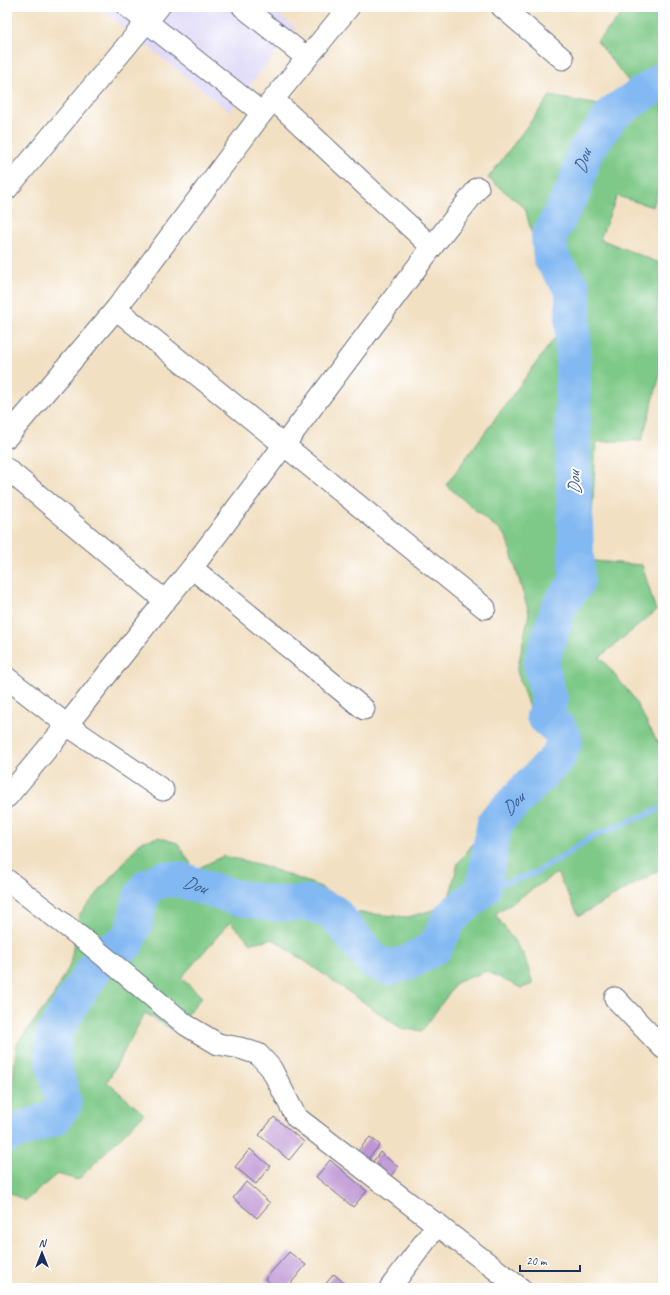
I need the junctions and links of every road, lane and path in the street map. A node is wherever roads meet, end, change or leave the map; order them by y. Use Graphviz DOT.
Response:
graph roads {
  1 [pos="128,7"];
  2 [pos="243,7"];
  3 [pos="349,7"];
  4 [pos="502,7"];
  5 [pos="153,15"];
  6 [pos="307,58"];
  7 [pos="563,59"];
  8 [pos="268,106"];
  9 [pos="478,188"];
  10 [pos="7,190"];
  11 [pos="432,247"];
  12 [pos="116,309"];
  13 [pos="7,437"];
  14 [pos="284,446"];
  15 [pos="7,469"];
  16 [pos="192,568"];
  17 [pos="165,601"];
  18 [pos="485,608"];
  19 [pos="7,678"];
  20 [pos="364,709"];
  21 [pos="67,725"];
  22 [pos="163,790"];
  23 [pos="7,797"];
  24 [pos="7,880"];
  25 [pos="615,998"];
  26 [pos="663,1048"];
  27 [pos="438,1224"];
  28 [pos="390,1288"];
  29 [pos="520,1288"];
  1 -- 5 [label="street"];
  2 -- 6 [label="street"];
  3 -- 6 [label="street"];
  4 -- 7 [label="street"];
  5 -- 8 [label="street"];
  5 -- 10 [label="street"];
  6 -- 8 [label="street"];
  8 -- 11 [label="street"];
  8 -- 12 [label="street"];
  9 -- 11 [label="street"];
  11 -- 14 [label="street"];
  12 -- 13 [label="street"];
  12 -- 14 [label="street"];
  14 -- 16 [label="street"];
  14 -- 18 [label="street"];
  15 -- 17 [label="street"];
  16 -- 17 [label="street"];
  16 -- 20 [label="street"];
  17 -- 21 [label="street"];
  19 -- 21 [label="street"];
  21 -- 22 [label="street"];
  21 -- 23 [label="street"];
  24 -- 27 [label="street"];
  25 -- 26 [label="street"];
  27 -- 28 [label="street"];
  27 -- 29 [label="street"];
}
